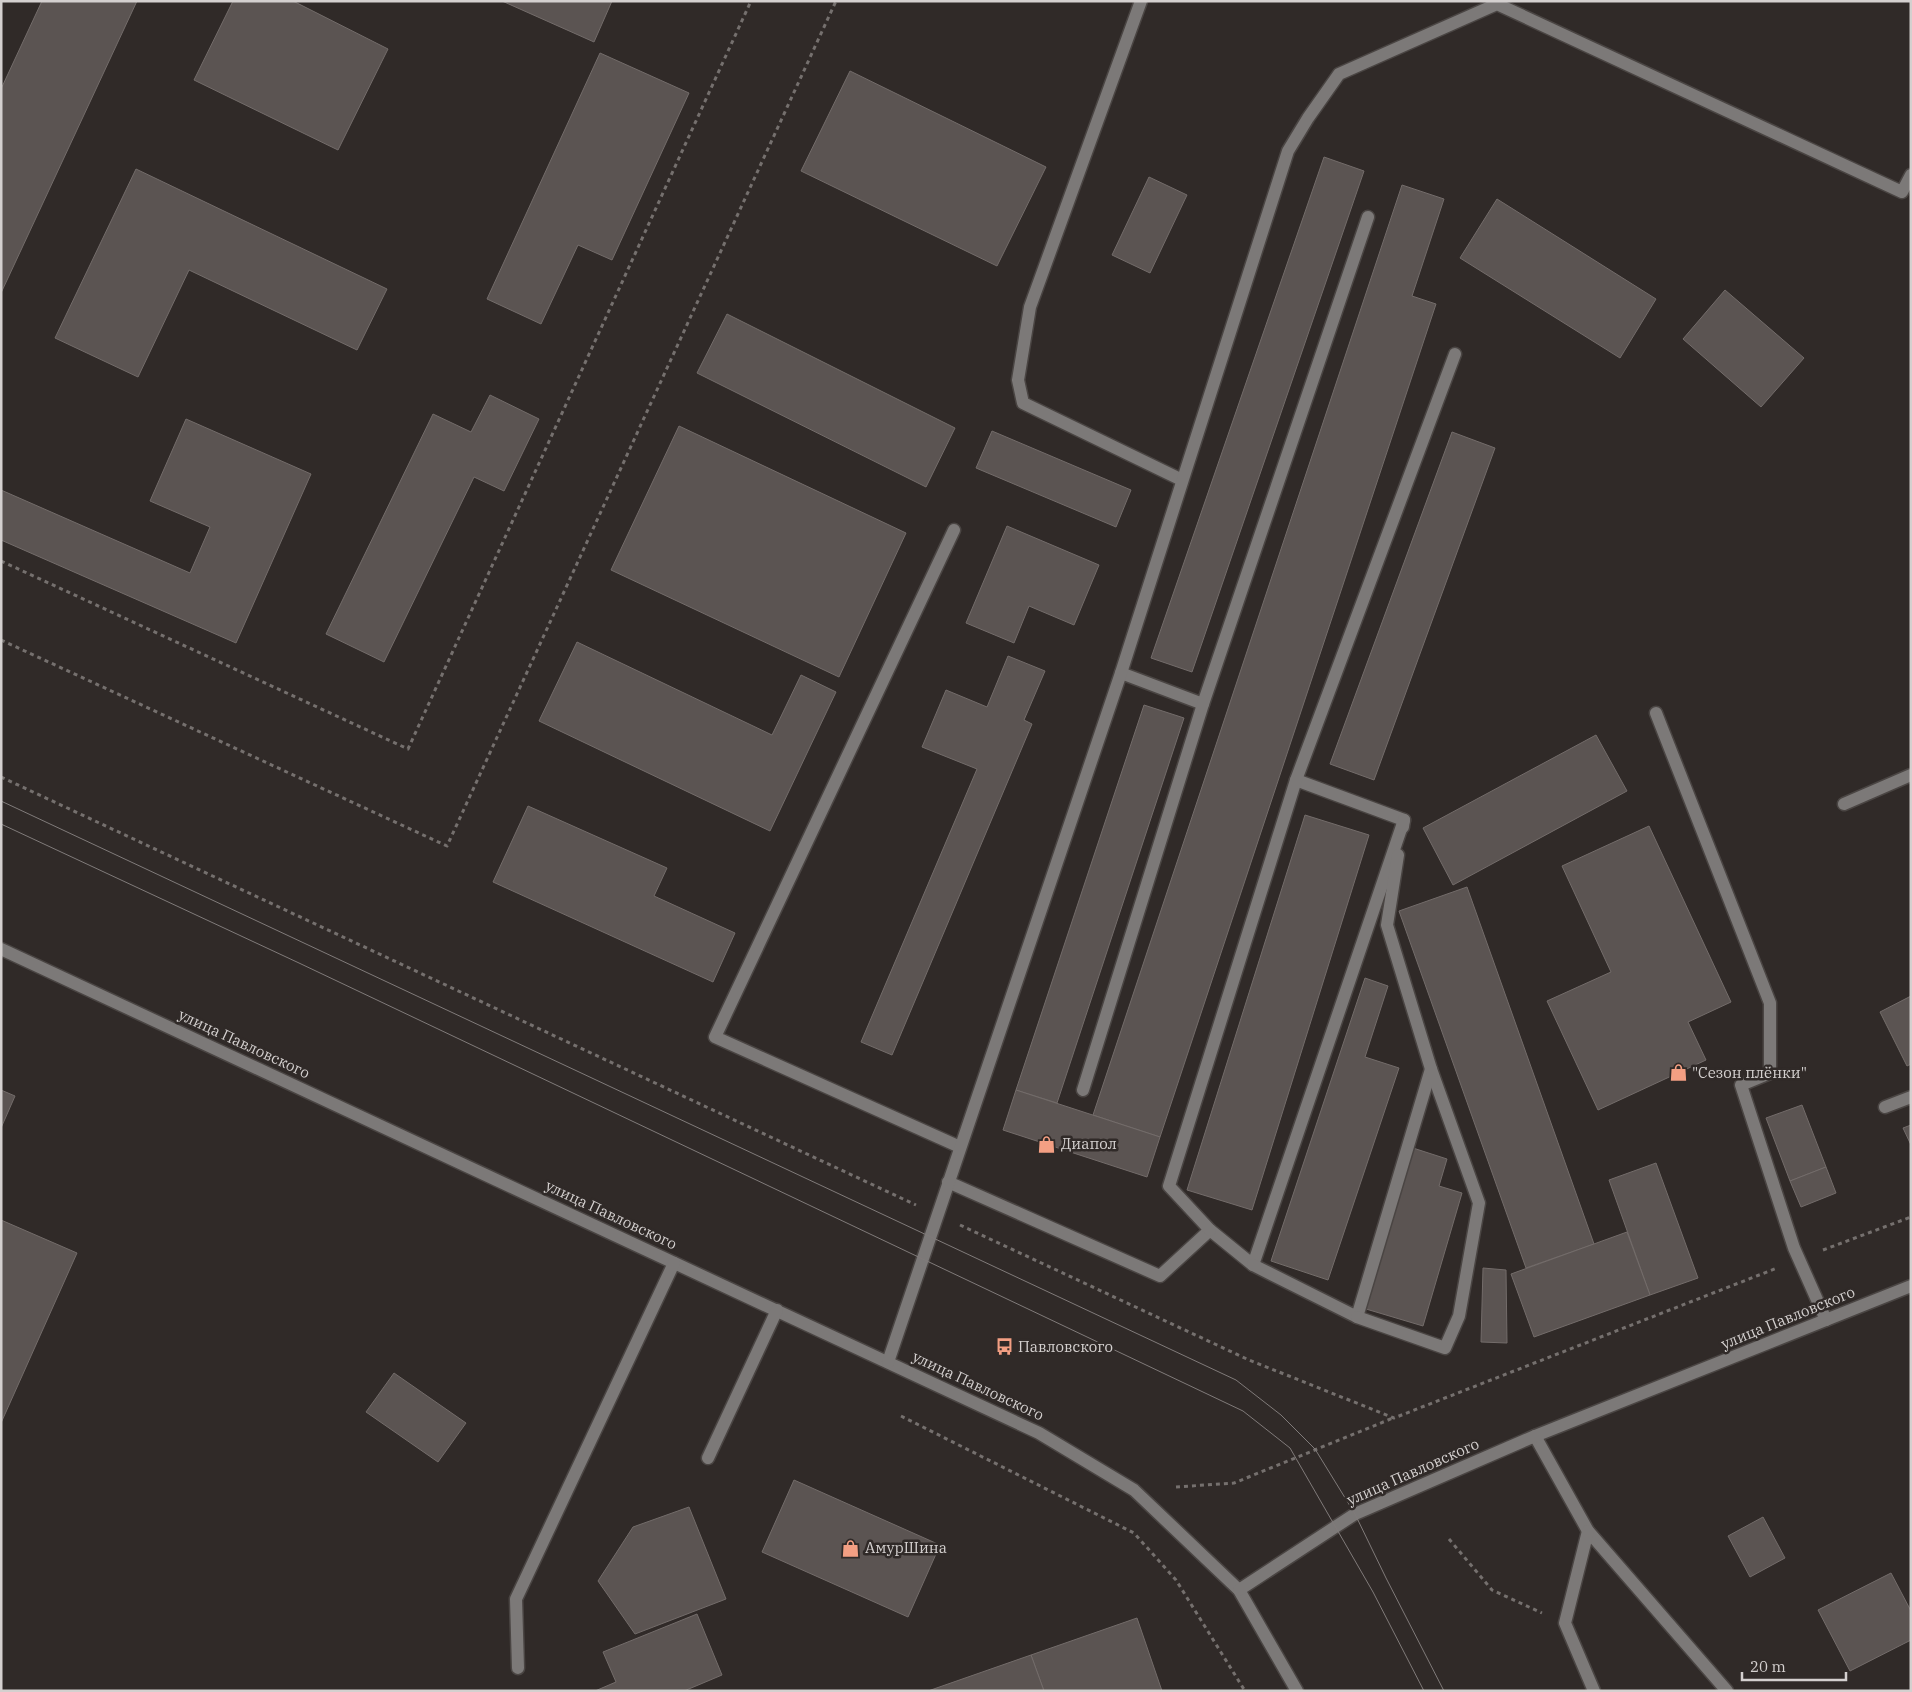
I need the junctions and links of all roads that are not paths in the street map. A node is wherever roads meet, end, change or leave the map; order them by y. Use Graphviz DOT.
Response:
graph roads {
  1 [pos="1141,1"];
  2 [pos="1911,175"];
  3 [pos="1368,217"];
  4 [pos="1455,354"];
  5 [pos="1182,480"];
  6 [pos="954,530"];
  7 [pos="1121,672"];
  8 [pos="1203,704"];
  9 [pos="1656,713"];
  10 [pos="1911,775"];
  11 [pos="1296,780"];
  12 [pos="1844,804"];
  13 [pos="1404,820"];
  14 [pos="1,949"];
  15 [pos="1431,1069"];
  16 [pos="1083,1090"];
  17 [pos="1911,1097"];
  18 [pos="1884,1107"];
  19 [pos="960,1147"];
  20 [pos="948,1182"];
  21 [pos="1210,1230"];
  22 [pos="674,1263"];
  23 [pos="1253,1265"];
  24 [pos="1911,1286"];
  25 [pos="777,1310"];
  26 [pos="1357,1317"];
  27 [pos="1826,1320"];
  28 [pos="888,1362"];
  29 [pos="1535,1436"];
  30 [pos="708,1458"];
  31 [pos="1588,1531"];
  32 [pos="1239,1590"];
  33 [pos="518,1668"];
  34 [pos="1297,1691"];
  35 [pos="1594,1691"];
  36 [pos="1728,1691"];
  1 -- 5 [label="street"];
  2 -- 5 [label="street"];
  3 -- 8 [label="street"];
  4 -- 11 [label="street"];
  5 -- 7 [label="street"];
  6 -- 19 [label="street"];
  7 -- 8 [label="street"];
  7 -- 19 [label="street"];
  8 -- 16 [label="street"];
  9 -- 27 [label="street"];
  10 -- 12 [label="street"];
  11 -- 13 [label="street"];
  11 -- 21 [label="street"];
  13 -- 15 [label="street"];
  13 -- 23 [label="street"];
  14 -- 22 [label="street, улица Павловского"];
  15 -- 26 [label="street"];
  15 -- 26 [label="street"];
  17 -- 18 [label="street"];
  19 -- 20 [label="street"];
  20 -- 21 [label="street"];
  20 -- 28 [label="street"];
  21 -- 23 [label="street"];
  22 -- 25 [label="street, улица Павловского"];
  22 -- 33 [label="street"];
  23 -- 26 [label="street"];
  24 -- 27 [label="street, улица Павловского"];
  25 -- 28 [label="street, улица Павловского"];
  25 -- 30 [label="street"];
  27 -- 29 [label="street, улица Павловского"];
  28 -- 32 [label="street, улица Павловского"];
  29 -- 31 [label="street"];
  29 -- 32 [label="street, улица Павловского"];
  31 -- 35 [label="street"];
  31 -- 36 [label="street"];
  32 -- 34 [label="street"];
}
